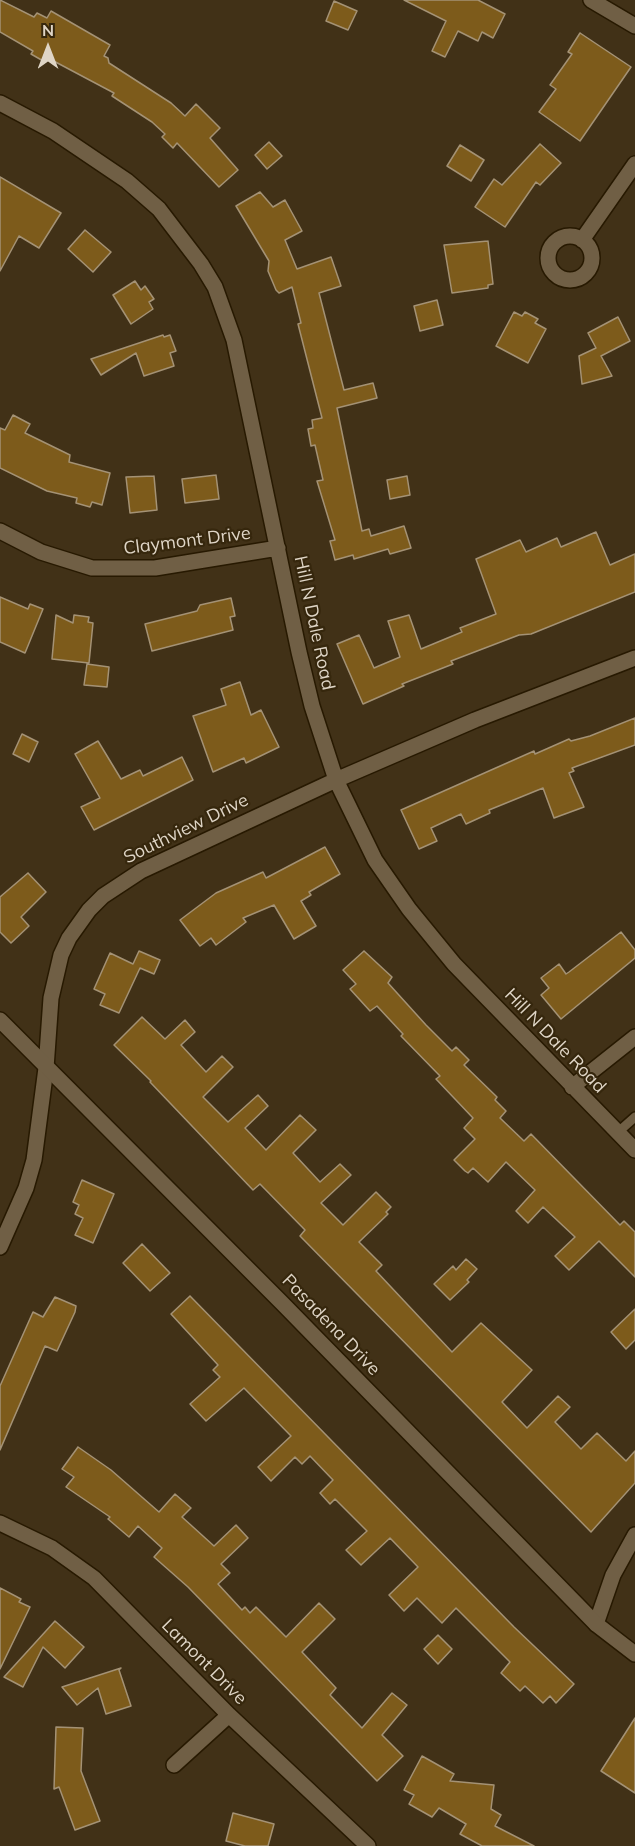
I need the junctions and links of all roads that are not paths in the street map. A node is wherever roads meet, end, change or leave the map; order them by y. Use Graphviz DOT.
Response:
graph roads {
  1 [pos="591,0"];
  2 [pos="635,26"];
  3 [pos="0,102"];
  4 [pos="635,164"];
  5 [pos="582,240"];
  6 [pos="0,531"];
  7 [pos="278,548"];
  8 [pos="635,658"];
  9 [pos="336,780"];
  10 [pos="0,1020"];
  11 [pos="635,1037"];
  12 [pos="46,1068"];
  13 [pos="572,1088"];
  14 [pos="635,1117"];
  15 [pos="617,1133"];
  16 [pos="635,1150"];
  17 [pos="0,1247"];
  18 [pos="0,1523"];
  19 [pos="635,1535"];
  20 [pos="596,1624"];
  21 [pos="635,1654"];
  22 [pos="229,1715"];
  23 [pos="174,1766"];
  24 [pos="368,1846"];
  1 -- 2 [label="street"];
  3 -- 7 [label="street, Hill N Dale Road"];
  4 -- 5 [label="street"];
  6 -- 7 [label="street, Claymont Drive"];
  7 -- 9 [label="street, Hill N Dale Road"];
  8 -- 9 [label="street, Southview Drive"];
  9 -- 12 [label="street, Southview Drive"];
  9 -- 13 [label="street, Hill N Dale Road"];
  10 -- 12 [label="street, Pasadena Drive"];
  11 -- 13 [label="street"];
  12 -- 17 [label="street, Southview Drive"];
  12 -- 20 [label="street, Pasadena Drive"];
  13 -- 15 [label="street, Hill N Dale Road"];
  14 -- 15 [label="lane"];
  15 -- 16 [label="street, Hill N Dale Road"];
  18 -- 22 [label="street, Lamont Drive"];
  19 -- 20 [label="street"];
  20 -- 21 [label="street, Pasadena Drive"];
  22 -- 23 [label="street"];
  22 -- 24 [label="street, Lamont Drive"];
}
